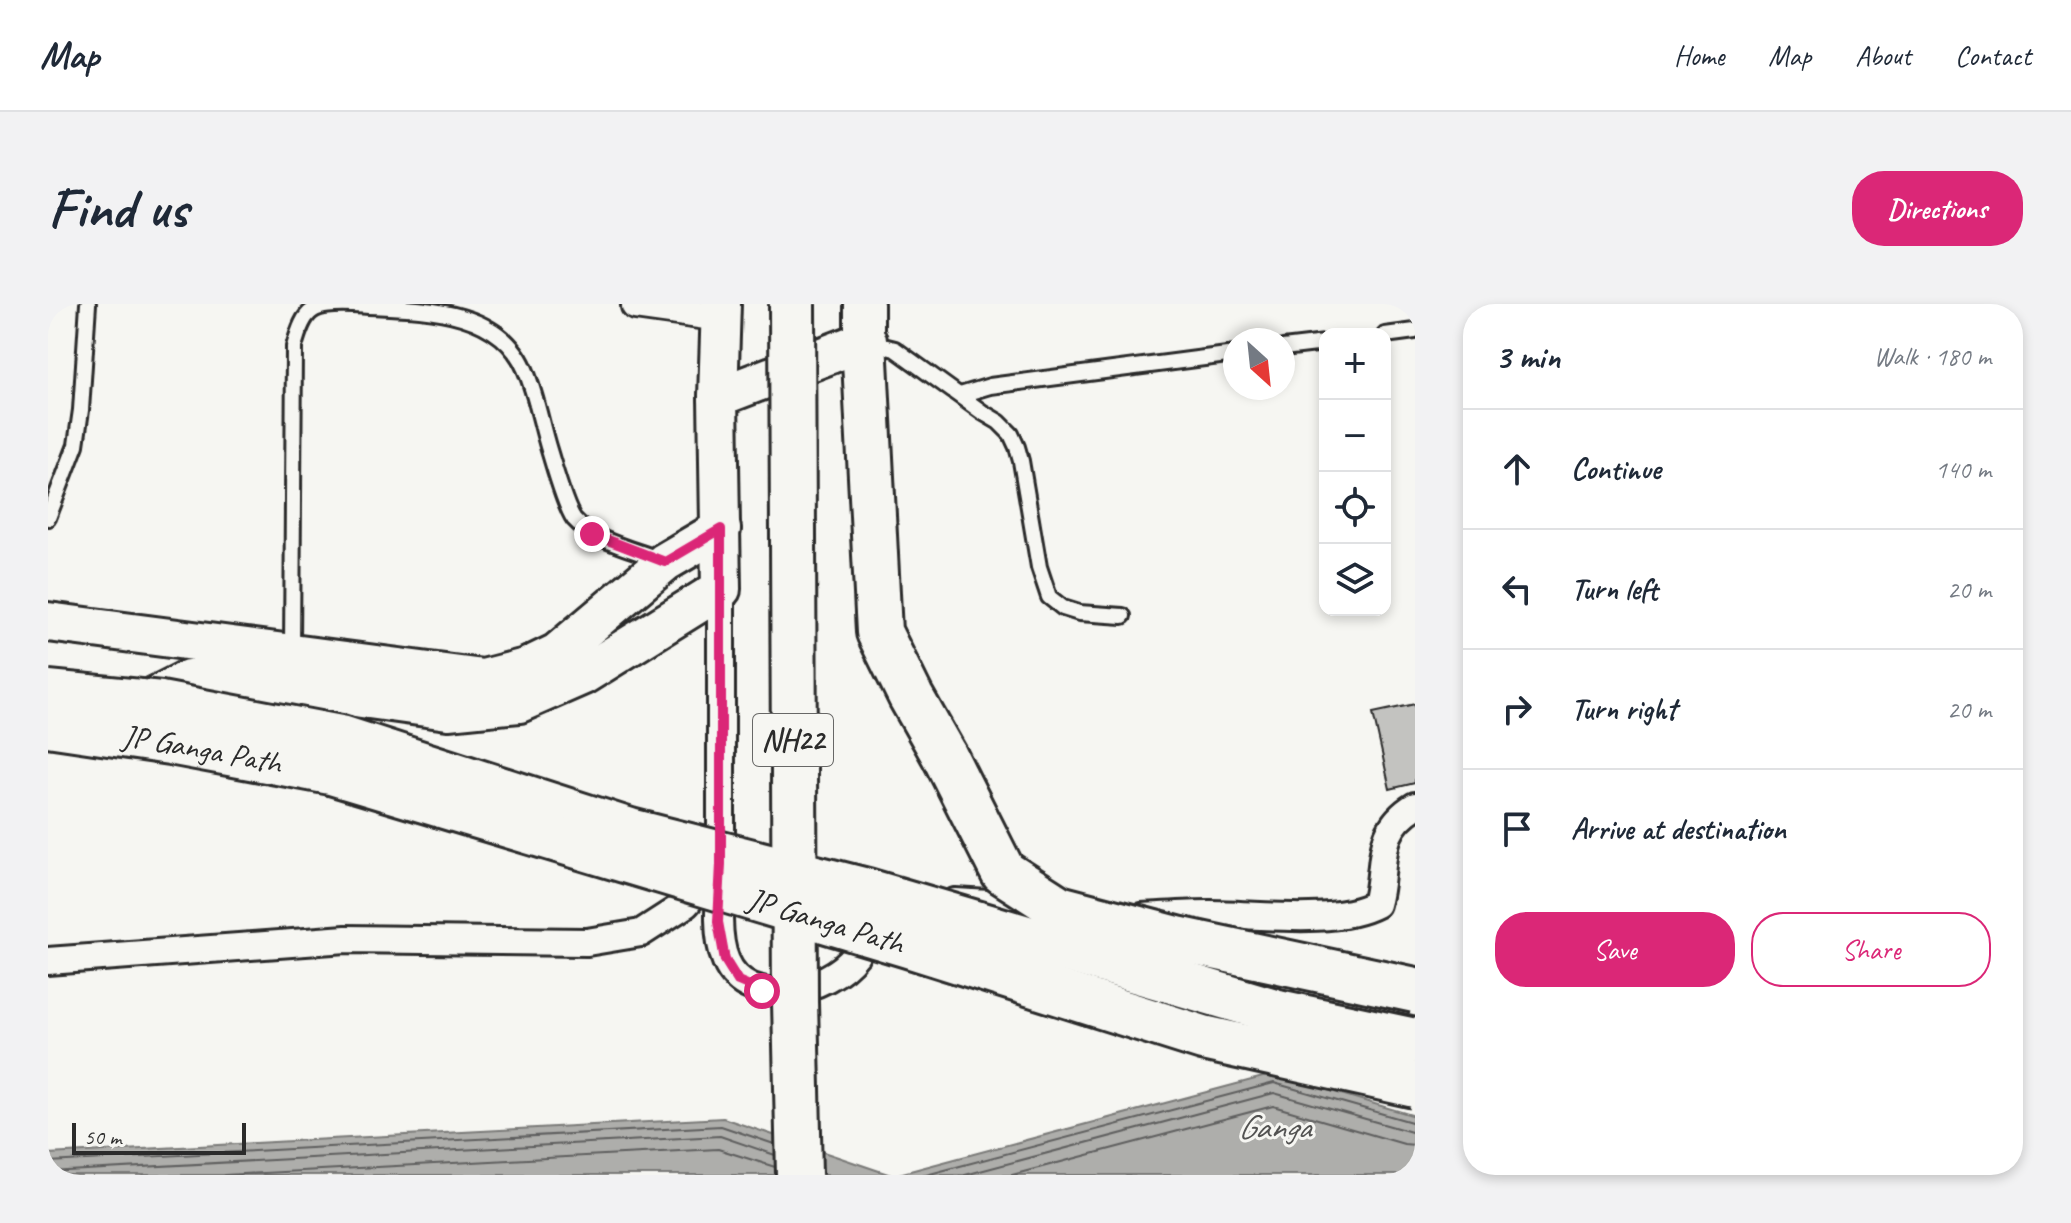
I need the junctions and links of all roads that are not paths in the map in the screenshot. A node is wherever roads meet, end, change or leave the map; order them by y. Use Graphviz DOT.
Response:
graph roads {
  1 [pos="88,304"];
  2 [pos="635,304"];
  3 [pos="766,304"];
  4 [pos="792,304"];
  5 [pos="721,311"];
  6 [pos="864,323"];
  7 [pos="1415,331"];
  8 [pos="1391,334"];
  9 [pos="1319,344"];
  10 [pos="1295,347"];
  11 [pos="1223,356"];
  12 [pos="960,395"];
  13 [pos="718,397"];
  14 [pos="48,518"];
  15 [pos="721,529"];
  16 [pos="665,562"];
  17 [pos="721,589"];
  18 [pos="1123,616"];
  19 [pos="48,622"];
  20 [pos="292,654"];
  21 [pos="48,693"];
  22 [pos="144,702"];
  23 [pos="48,724"];
  24 [pos="1415,806"];
  25 [pos="721,864"];
  26 [pos="48,961"];
  27 [pos="1415,990"];
  28 [pos="1415,1041"];
  29 [pos="1415,1085"];
  30 [pos="771,1175"];
  31 [pos="799,1175"];
  1 -- 14 [label="lane"];
  2 -- 5 [label="street"];
  3 -- 30 [label="highway, NH22, bridge"];
  4 -- 31 [label="highway, NH22, bridge"];
  5 -- 13 [label="street"];
  6 -- 12 [label="lane"];
  6 -- 13 [label="street"];
  6 -- 27 [label="highway, bridge"];
  7 -- 8 [label="lane"];
  9 -- 10 [label="lane"];
  11 -- 12 [label="lane"];
  12 -- 18 [label="lane"];
  13 -- 15 [label="street"];
  15 -- 16 [label="street"];
  15 -- 17 [label="street"];
  16 -- 20 [label="street"];
  16 -- 20 [label="lane"];
  17 -- 22 [label="street"];
  17 -- 25 [label="street"];
  19 -- 20 [label="street"];
  21 -- 22 [label="highway, JP Ganga Path, bridge"];
  22 -- 28 [label="highway, JP Ganga Path, bridge"];
  23 -- 29 [label="highway, JP Ganga Path, bridge"];
  24 -- 25 [label="street"];
  25 -- 26 [label="street"];
}
